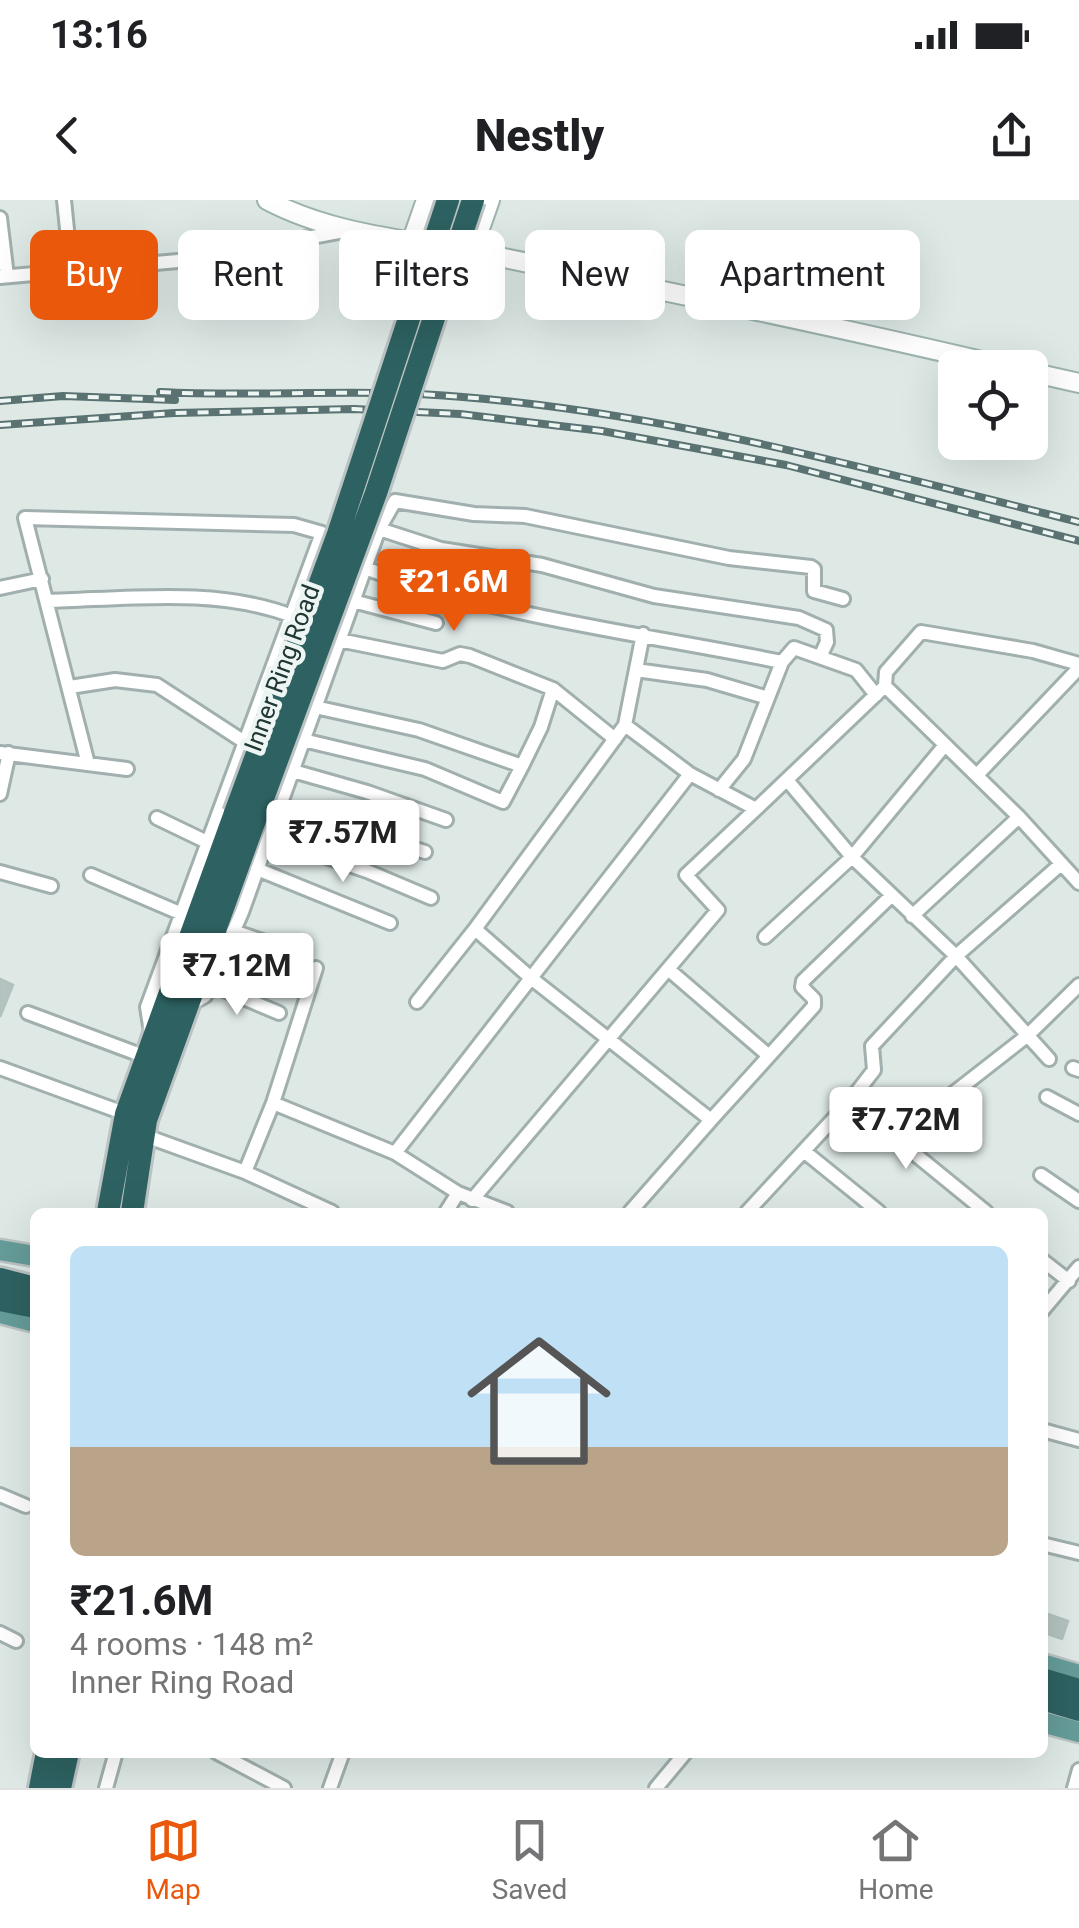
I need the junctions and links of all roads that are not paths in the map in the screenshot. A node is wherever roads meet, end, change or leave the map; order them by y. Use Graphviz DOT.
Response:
graph roads {
  1 [pos="64,200"];
  2 [pos="267,200"];
  3 [pos="426,200"];
  4 [pos="448,200"];
  5 [pos="473,200"];
  6 [pos="490,200"];
  7 [pos="0,218"];
  8 [pos="67,230"];
  9 [pos="353,230"];
  10 [pos="416,230"];
  11 [pos="479,230"];
  12 [pos="339,233"];
  13 [pos="505,258"];
  14 [pos="3,276"];
  15 [pos="938,350"];
  16 [pos="1048,376"];
  17 [pos="1079,383"];
  18 [pos="380,530"];
  19 [pos="365,568"];
  20 [pos="42,580"];
  21 [pos="0,588"];
  22 [pos="843,599"];
  23 [pos="47,601"];
  24 [pos="354,601"];
  25 [pos="292,616"];
  26 [pos="436,622"];
  27 [pos="643,634"];
  28 [pos="339,640"];
  29 [pos="820,657"];
  30 [pos="782,662"];
  31 [pos="1079,666"];
  32 [pos="636,670"];
  33 [pos="70,687"];
  34 [pos="552,689"];
  35 [pos="881,691"];
  36 [pos="768,698"];
  37 [pos="315,708"];
  38 [pos="625,726"];
  39 [pos="615,739"];
  40 [pos="304,740"];
  41 [pos="246,743"];
  42 [pos="945,745"];
  43 [pos="5,753"];
  44 [pos="88,764"];
  45 [pos="522,766"];
  46 [pos="127,769"];
  47 [pos="293,771"];
  48 [pos="690,774"];
  49 [pos="976,776"];
  50 [pos="787,780"];
  51 [pos="719,790"];
  52 [pos="0,794"];
  53 [pos="280,806"];
  54 [pos="756,809"];
  55 [pos="158,818"];
  56 [pos="1019,818"];
  57 [pos="446,820"];
  58 [pos="253,823"];
  59 [pos="209,844"];
  60 [pos="425,852"];
  61 [pos="852,858"];
  62 [pos="1061,864"];
  63 [pos="258,869"];
  64 [pos="0,872"];
  65 [pos="91,875"];
  66 [pos="1079,884"];
  67 [pos="51,886"];
  68 [pos="891,896"];
  69 [pos="431,898"];
  70 [pos="182,914"];
  71 [pos="912,916"];
  72 [pos="390,923"];
  73 [pos="475,929"];
  74 [pos="234,931"];
  75 [pos="766,938"];
  76 [pos="286,949"];
  77 [pos="956,956"];
  78 [pos="316,968"];
  79 [pos="668,968"];
  80 [pos="531,978"];
  81 [pos="210,984"];
  82 [pos="1079,985"];
  83 [pos="417,1002"];
  84 [pos="186,1006"];
  85 [pos="28,1013"];
  86 [pos="279,1013"];
  87 [pos="1028,1036"];
  88 [pos="607,1039"];
  89 [pos="149,1048"];
  90 [pos="769,1056"];
  91 [pos="1049,1060"];
  92 [pos="0,1068"];
  93 [pos="1047,1096"];
  94 [pos="850,1101"];
  95 [pos="273,1103"];
  96 [pos="932,1110"];
  97 [pos="1079,1114"];
  98 [pos="711,1120"];
  99 [pos="138,1123"];
  100 [pos="805,1152"];
  101 [pos="395,1153"];
  102 [pos="245,1172"];
  103 [pos="1041,1175"];
  104 [pos="465,1196"];
  105 [pos="1079,1201"];
  106 [pos="109,1208"];
  107 [pos="132,1208"];
  108 [pos="323,1208"];
  109 [pos="451,1208"];
  110 [pos="496,1208"];
  111 [pos="634,1208"];
  112 [pos="754,1208"];
  113 [pos="874,1208"];
  114 [pos="981,1208"];
  115 [pos="0,1250"];
  116 [pos="30,1255"];
  117 [pos="1048,1265"];
  118 [pos="1079,1267"];
  119 [pos="0,1279"];
  120 [pos="1069,1281"];
  121 [pos="30,1287"];
  122 [pos="0,1300"];
  123 [pos="1048,1304"];
  124 [pos="30,1307"];
  125 [pos="0,1313"];
  126 [pos="30,1321"];
  127 [pos="1048,1432"];
  128 [pos="1079,1440"];
  129 [pos="0,1496"];
  130 [pos="26,1506"];
  131 [pos="1048,1545"];
  132 [pos="1079,1553"];
  133 [pos="0,1634"];
  134 [pos="16,1642"];
  135 [pos="1048,1666"];
  136 [pos="1079,1675"];
  137 [pos="1048,1681"];
  138 [pos="1079,1690"];
  139 [pos="1048,1701"];
  140 [pos="1079,1710"];
  141 [pos="1048,1724"];
  142 [pos="1079,1732"];
  143 [pos="46,1758"];
  144 [pos="67,1758"];
  145 [pos="114,1758"];
  146 [pos="227,1758"];
  147 [pos="341,1758"];
  148 [pos="681,1758"];
  149 [pos="1079,1770"];
  150 [pos="40,1788"];
  151 [pos="60,1788"];
  152 [pos="106,1788"];
  153 [pos="284,1788"];
  154 [pos="330,1788"];
  155 [pos="656,1788"];
  156 [pos="1074,1788"];
  1 -- 8 [label="street"];
  2 -- 9 [label="street"];
  3 -- 10 [label="street"];
  4 -- 58 [label="highway, Inner Ring Road, bridge"];
  5 -- 58 [label="highway, Inner Ring Road, bridge"];
  6 -- 11 [label="street"];
  7 -- 14 [label="street"];
  12 -- 14 [label="street"];
  13 -- 15 [label="street"];
  16 -- 17 [label="street"];
  18 -- 19 [label="street"];
  18 -- 22 [label="street"];
  18 -- 29 [label="street"];
  19 -- 24 [label="street"];
  19 -- 27 [label="street"];
  20 -- 21 [label="street"];
  20 -- 23 [label="street"];
  20 -- 25 [label="street"];
  23 -- 25 [label="street"];
  23 -- 33 [label="street"];
  24 -- 26 [label="street"];
  24 -- 28 [label="street"];
  25 -- 41 [label="street"];
  27 -- 30 [label="street"];
  27 -- 32 [label="street"];
  28 -- 34 [label="street"];
  28 -- 37 [label="street"];
  29 -- 30 [label="street"];
  29 -- 35 [label="street"];
  30 -- 36 [label="street"];
  31 -- 35 [label="street"];
  31 -- 49 [label="street"];
  32 -- 36 [label="street"];
  32 -- 38 [label="street"];
  33 -- 41 [label="street"];
  33 -- 44 [label="street"];
  34 -- 39 [label="street"];
  34 -- 45 [label="street"];
  35 -- 42 [label="street"];
  35 -- 50 [label="street"];
  36 -- 51 [label="street"];
  37 -- 40 [label="street"];
  37 -- 45 [label="street"];
  38 -- 39 [label="street"];
  38 -- 48 [label="street"];
  39 -- 73 [label="street"];
  40 -- 45 [label="street"];
  40 -- 47 [label="street"];
  41 -- 59 [label="street"];
  42 -- 49 [label="street"];
  42 -- 61 [label="street"];
  43 -- 44 [label="street"];
  43 -- 52 [label="street"];
  44 -- 46 [label="street"];
  47 -- 53 [label="street"];
  47 -- 57 [label="street"];
  48 -- 51 [label="street"];
  48 -- 80 [label="street"];
  49 -- 56 [label="street"];
  50 -- 54 [label="street"];
  50 -- 61 [label="street"];
  51 -- 54 [label="street"];
  53 -- 58 [label="street"];
  53 -- 60 [label="street"];
  54 -- 79 [label="street"];
  55 -- 59 [label="street"];
  56 -- 62 [label="street"];
  56 -- 71 [label="street"];
  58 -- 63 [label="street"];
  58 -- 69 [label="street"];
  58 -- 84 [label="highway, Inner Ring Road"];
  58 -- 89 [label="highway, Inner Ring Road"];
  59 -- 70 [label="street"];
  61 -- 68 [label="street"];
  61 -- 75 [label="street"];
  62 -- 66 [label="street"];
  62 -- 77 [label="street"];
  63 -- 72 [label="street"];
  63 -- 74 [label="street"];
  64 -- 67 [label="street"];
  65 -- 70 [label="street"];
  68 -- 71 [label="street"];
  68 -- 90 [label="street"];
  70 -- 89 [label="street"];
  71 -- 77 [label="street"];
  73 -- 80 [label="street"];
  73 -- 83 [label="street"];
  74 -- 76 [label="street"];
  74 -- 81 [label="street"];
  77 -- 87 [label="street"];
  77 -- 94 [label="street"];
  78 -- 95 [label="street"];
  79 -- 88 [label="street"];
  79 -- 90 [label="street"];
  80 -- 88 [label="street"];
  80 -- 101 [label="street"];
  81 -- 84 [label="street"];
  81 -- 86 [label="street"];
  82 -- 87 [label="street"];
  84 -- 99 [label="highway, Inner Ring Road"];
  85 -- 89 [label="street"];
  87 -- 91 [label="street"];
  87 -- 96 [label="street"];
  88 -- 98 [label="street"];
  88 -- 104 [label="street"];
  89 -- 99 [label="highway, Inner Ring Road"];
  90 -- 98 [label="street"];
  92 -- 99 [label="street"];
  93 -- 97 [label="street"];
  94 -- 100 [label="street"];
  94 -- 114 [label="street"];
  95 -- 101 [label="street"];
  95 -- 102 [label="street"];
  98 -- 111 [label="street"];
  99 -- 102 [label="street"];
  99 -- 106 [label="highway, Inner Ring Road"];
  99 -- 107 [label="highway, Inner Ring Road"];
  100 -- 112 [label="street"];
  100 -- 113 [label="street"];
  101 -- 104 [label="street"];
  102 -- 108 [label="street"];
  103 -- 105 [label="street"];
  104 -- 109 [label="street"];
  104 -- 110 [label="street"];
  115 -- 116 [label="main road"];
  117 -- 120 [label="street"];
  118 -- 120 [label="street"];
  119 -- 121 [label="highway"];
  120 -- 123 [label="street"];
  122 -- 124 [label="highway"];
  125 -- 126 [label="main road"];
  127 -- 128 [label="street"];
  129 -- 130 [label="street"];
  131 -- 132 [label="street"];
  133 -- 134 [label="street"];
  135 -- 136 [label="main road"];
  137 -- 138 [label="highway"];
  139 -- 140 [label="highway"];
  141 -- 142 [label="main road"];
  143 -- 150 [label="highway"];
  144 -- 151 [label="highway"];
  145 -- 152 [label="street"];
  146 -- 153 [label="street"];
  147 -- 154 [label="street"];
  148 -- 155 [label="street"];
  149 -- 156 [label="street"];
}
